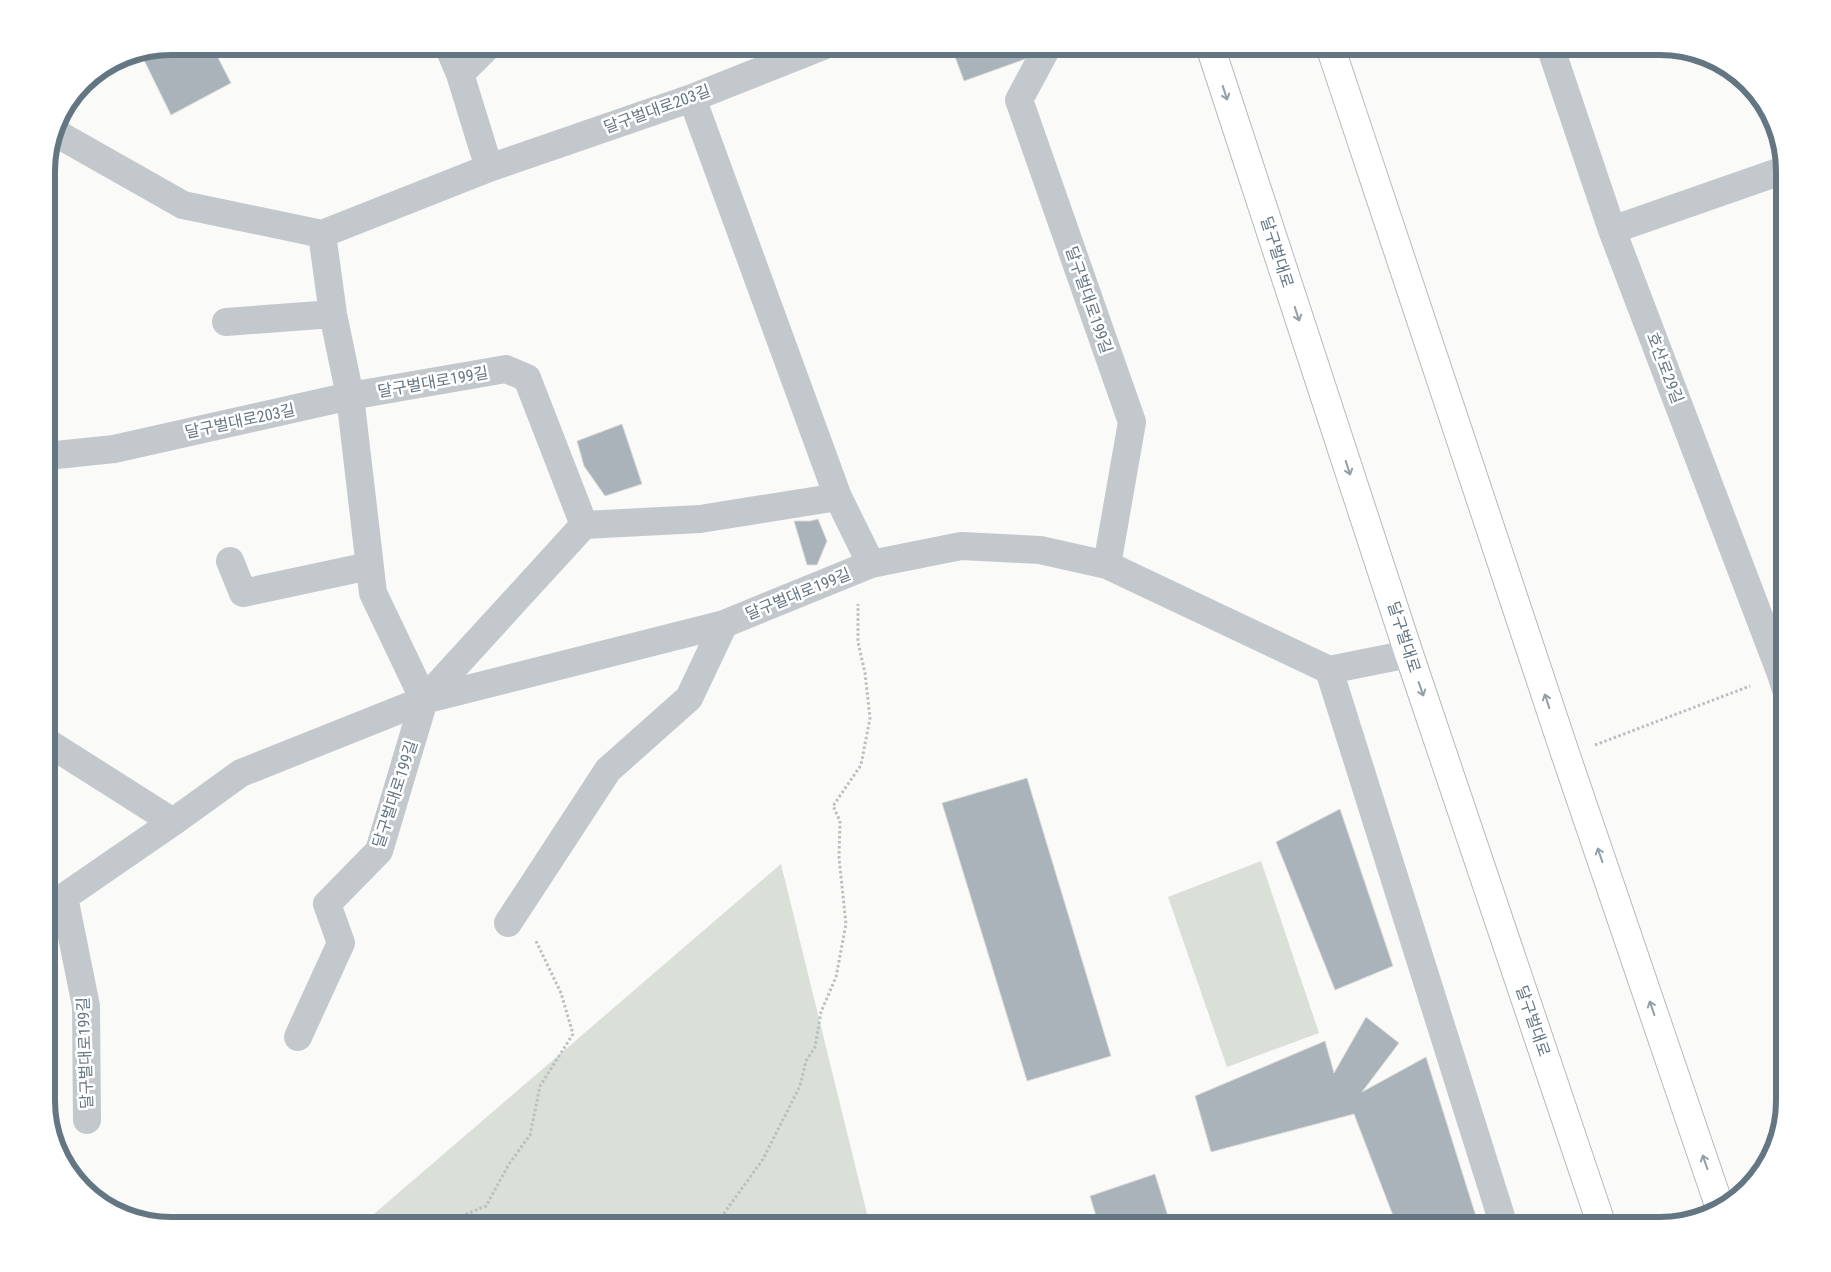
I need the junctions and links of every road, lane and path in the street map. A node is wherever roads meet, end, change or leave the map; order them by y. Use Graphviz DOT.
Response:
graph roads {
  1 [pos="452,55"];
  2 [pos="479,55"];
  3 [pos="800,55"];
  4 [pos="1043,55"];
  5 [pos="1213,55"];
  6 [pos="1333,55"];
  7 [pos="1553,55"];
  8 [pos="460,74"];
  9 [pos="692,98"];
  10 [pos="61,136"];
  11 [pos="489,168"];
  12 [pos="1776,173"];
  13 [pos="1612,230"];
  14 [pos="322,234"];
  15 [pos="333,314"];
  16 [pos="226,322"];
  17 [pos="350,396"];
  18 [pos="55,455"];
  19 [pos="838,497"];
  20 [pos="584,525"];
  21 [pos="230,561"];
  22 [pos="1107,565"];
  23 [pos="369,566"];
  24 [pos="864,567"];
  25 [pos="724,624"];
  26 [pos="1409,654"];
  27 [pos="1776,657"];
  28 [pos="1329,670"];
  29 [pos="1776,681"];
  30 [pos="424,700"];
  31 [pos="55,748"];
  32 [pos="1566,756"];
  33 [pos="173,822"];
  34 [pos="55,899"];
  35 [pos="508,923"];
  36 [pos="298,1037"];
  37 [pos="87,1120"];
  38 [pos="1718,1201"];
  39 [pos="460,1217"];
  40 [pos="722,1217"];
  41 [pos="1501,1217"];
  42 [pos="1599,1217"];
  1 -- 8 [label="street"];
  2 -- 8 [label="street"];
  3 -- 9 [label="street, 달구벌대로203길"];
  4 -- 22 [label="street, 달구벌대로199길"];
  5 -- 26 [label="main road, 달구벌대로, one-way"];
  32 -- 6 [label="main road, one-way"];
  7 -- 13 [label="street, 호산로29길"];
  8 -- 11 [label="street"];
  9 -- 11 [label="street, 달구벌대로203길"];
  9 -- 19 [label="street, 달구벌대로199길"];
  10 -- 14 [label="street"];
  11 -- 14 [label="street, 달구벌대로203길"];
  12 -- 13 [label="street"];
  13 -- 27 [label="street, 호산로29길"];
  14 -- 15 [label="street"];
  15 -- 16 [label="street"];
  15 -- 17 [label="street"];
  17 -- 18 [label="street, 달구벌대로203길"];
  17 -- 20 [label="street, 달구벌대로199길"];
  17 -- 23 [label="street"];
  19 -- 20 [label="street"];
  19 -- 24 [label="street, 달구벌대로199길"];
  20 -- 30 [label="street, 달구벌대로199길"];
  21 -- 23 [label="street"];
  22 -- 24 [label="street, 달구벌대로199길"];
  22 -- 28 [label="street, 달구벌대로199길"];
  23 -- 30 [label="street"];
  24 -- 25 [label="street, 달구벌대로199길"];
  24 -- 40 [label="path"];
  25 -- 30 [label="street, 달구벌대로199길"];
  25 -- 35 [label="street, 달구벌대로199길"];
  26 -- 28 [label="street"];
  26 -- 42 [label="main road, 달구벌대로, one-way"];
  28 -- 41 [label="street"];
  29 -- 32 [label="path"];
  30 -- 33 [label="street, 달구벌대로199길"];
  30 -- 36 [label="street, 달구벌대로199길"];
  31 -- 33 [label="street"];
  38 -- 32 [label="main road, one-way"];
  33 -- 34 [label="street, 달구벌대로199길"];
  34 -- 37 [label="street, 달구벌대로199길"];
  35 -- 39 [label="path"];
}
